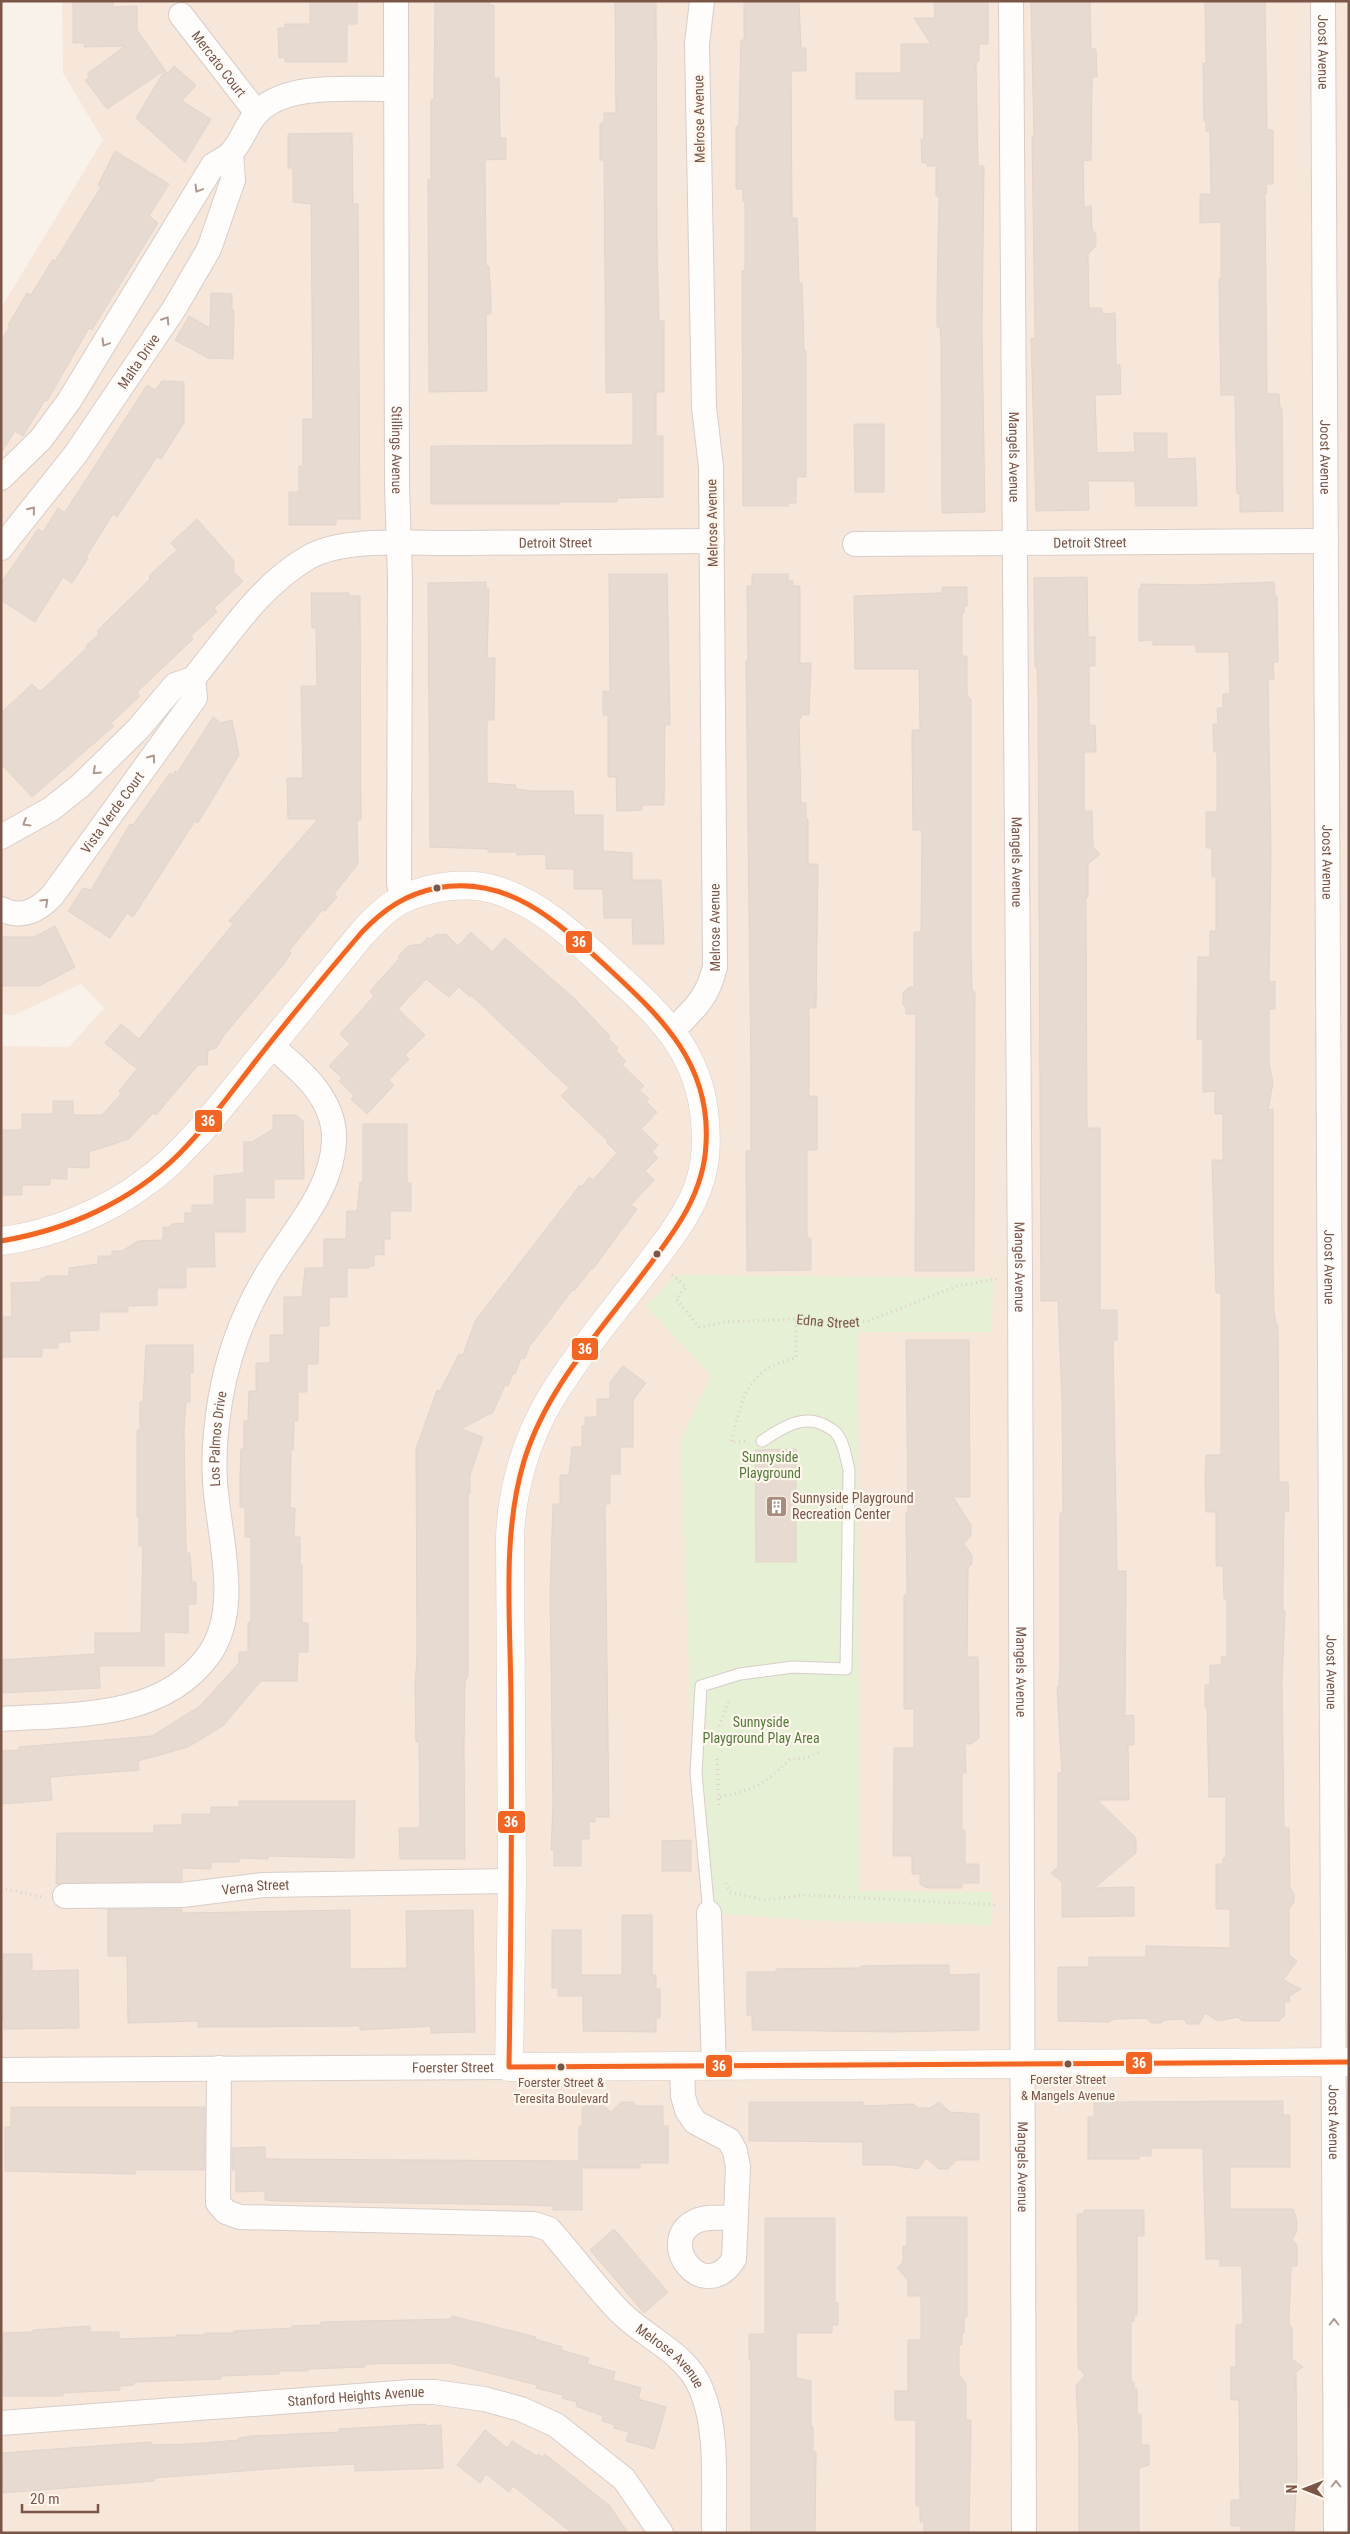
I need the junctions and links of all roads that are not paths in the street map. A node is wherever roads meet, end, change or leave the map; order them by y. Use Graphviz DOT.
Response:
graph roads {
  1 [pos="396,1"];
  2 [pos="702,1"];
  3 [pos="1011,1"];
  4 [pos="1323,1"];
  5 [pos="181,15"];
  6 [pos="395,89"];
  7 [pos="257,113"];
  8 [pos="231,154"];
  9 [pos="1,478"];
  10 [pos="1326,540"];
  11 [pos="712,541"];
  12 [pos="1015,542"];
  13 [pos="400,543"];
  14 [pos="855,544"];
  15 [pos="1,548"];
  16 [pos="193,679"];
  17 [pos="1,837"];
  18 [pos="402,899"];
  19 [pos="1,909"];
  20 [pos="672,1030"];
  21 [pos="269,1044"];
  22 [pos="1,1241"];
  23 [pos="762,1441"];
  24 [pos="1340,1538"];
  25 [pos="1,1720"];
  26 [pos="512,1881"];
  27 [pos="65,1896"];
  28 [pos="710,1913"];
  29 [pos="1341,2062"];
  30 [pos="1022,2064"];
  31 [pos="682,2066"];
  32 [pos="714,2066"];
  33 [pos="509,2067"];
  34 [pos="219,2068"];
  35 [pos="1,2070"];
  36 [pos="735,2218"];
  37 [pos="1,2423"];
  38 [pos="661,2533"];
  39 [pos="714,2533"];
  40 [pos="1024,2533"];
  41 [pos="1336,2533"];
  1 -- 6 [label="street, Stillings Avenue"];
  2 -- 11 [label="street, Melrose Avenue"];
  3 -- 12 [label="street, Mangels Avenue"];
  4 -- 10 [label="street, Joost Avenue"];
  5 -- 7 [label="street, Mercato Court"];
  6 -- 7 [label="street"];
  6 -- 13 [label="street, Stillings Avenue"];
  7 -- 8 [label="street"];
  8 -- 9 [label="street, one-way"];
  15 -- 8 [label="street, Malta Drive, one-way"];
  10 -- 12 [label="street, Detroit Street"];
  10 -- 24 [label="street, Joost Avenue"];
  11 -- 13 [label="street, Detroit Street"];
  11 -- 20 [label="street, Melrose Avenue"];
  12 -- 14 [label="street, Detroit Street"];
  12 -- 30 [label="street, Mangels Avenue"];
  13 -- 16 [label="street"];
  13 -- 18 [label="street, Stillings Avenue"];
  16 -- 17 [label="street, one-way"];
  19 -- 16 [label="street, Vista Verde Court, one-way"];
  18 -- 20 [label="street"];
  18 -- 21 [label="street"];
  20 -- 26 [label="street"];
  21 -- 22 [label="street"];
  21 -- 25 [label="street, Los Palmos Drive"];
  23 -- 28 [label="lane"];
  24 -- 29 [label="street, Joost Avenue"];
  26 -- 27 [label="street, Verna Street"];
  26 -- 33 [label="street"];
  28 -- 32 [label="street"];
  29 -- 30 [label="street, Foerster Street"];
  41 -- 29 [label="street, Joost Avenue, one-way"];
  30 -- 32 [label="street, Foerster Street"];
  30 -- 40 [label="street, Mangels Avenue"];
  31 -- 32 [label="street, Foerster Street"];
  31 -- 33 [label="street, Foerster Street"];
  31 -- 36 [label="street"];
  33 -- 34 [label="street, Foerster Street"];
  34 -- 35 [label="street, Foerster Street"];
  34 -- 39 [label="street, Melrose Avenue"];
  37 -- 38 [label="street, Stanford Heights Avenue"];
}
